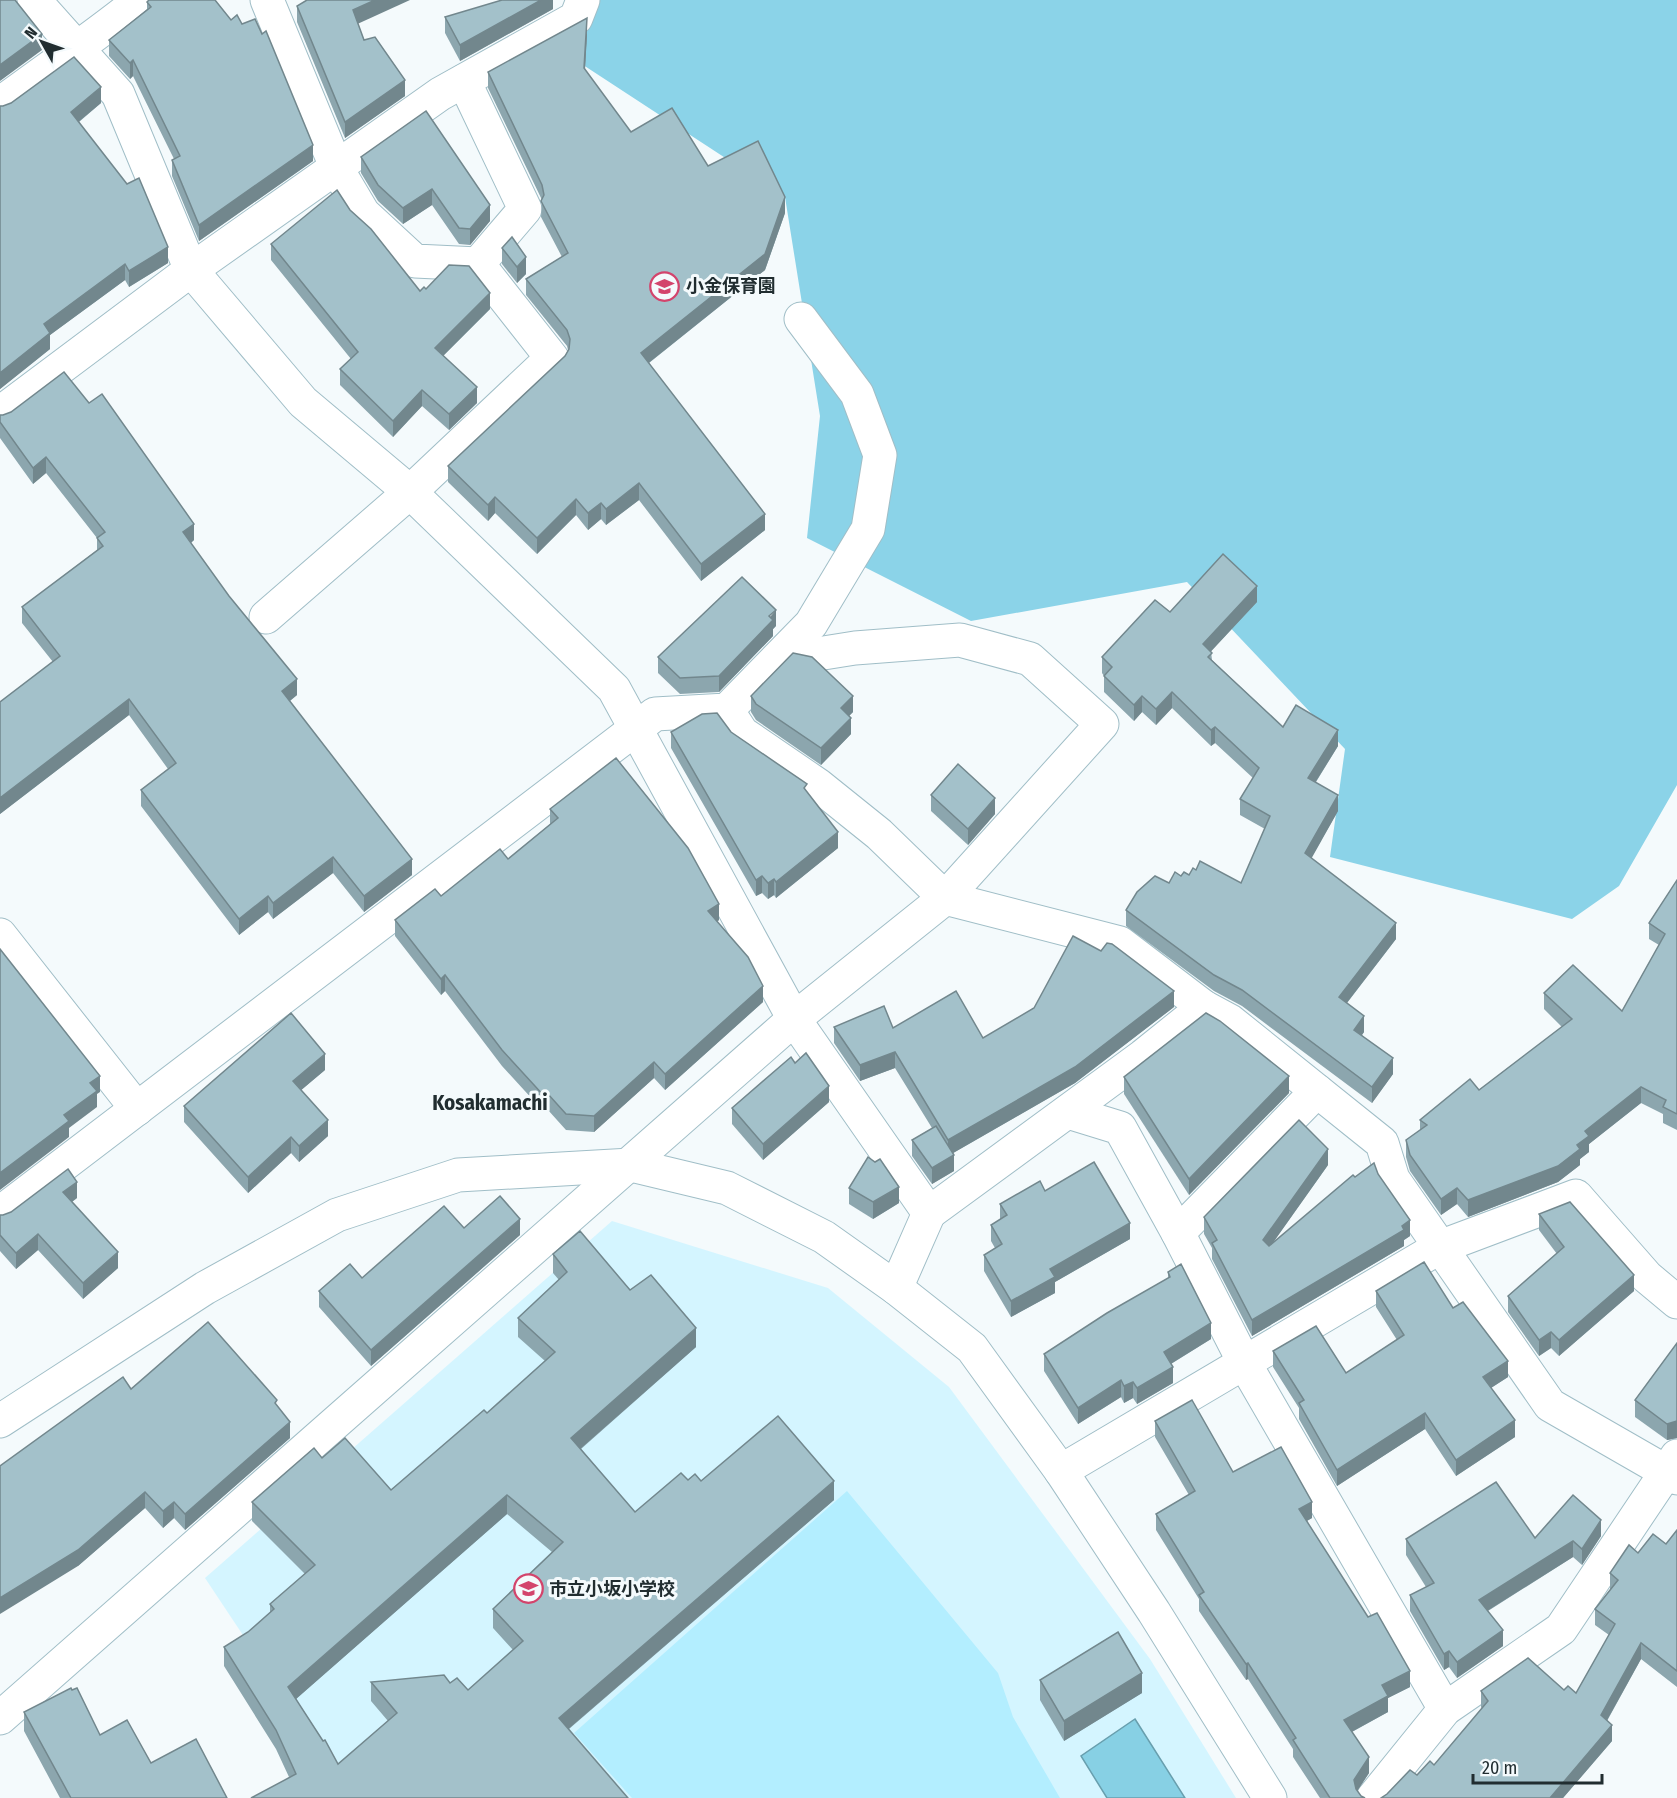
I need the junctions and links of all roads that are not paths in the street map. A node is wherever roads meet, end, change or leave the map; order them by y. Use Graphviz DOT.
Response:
graph roads {
  1 [pos="33,0"];
  2 [pos="140,0"];
  3 [pos="267,0"];
  4 [pos="583,0"];
  5 [pos="75,47"];
  6 [pos="464,81"];
  7 [pos="0,104"];
  8 [pos="337,169"];
  9 [pos="478,264"];
  10 [pos="191,270"];
  11 [pos="801,319"];
  12 [pos="0,413"];
  13 [pos="410,492"];
  14 [pos="266,617"];
  15 [pos="788,648"];
  16 [pos="727,710"];
  17 [pos="637,728"];
  18 [pos="945,898"];
  19 [pos="0,935"];
  20 [pos="1204,1007"];
  21 [pos="794,1019"];
  22 [pos="1317,1091"];
  23 [pos="137,1109"];
  24 [pos="1068,1112"];
  25 [pos="631,1165"];
  26 [pos="0,1213"];
  27 [pos="929,1213"];
  28 [pos="1178,1233"];
  29 [pos="1440,1247"];
  30 [pos="896,1288"];
  31 [pos="1677,1302"];
  32 [pos="1245,1364"];
  33 [pos="0,1421"];
  34 [pos="1674,1468"];
  35 [pos="1061,1471"];
  36 [pos="1445,1709"];
  37 [pos="0,1718"];
  38 [pos="1270,1798"];
  39 [pos="1373,1798"];
  1 -- 5 [label="street"];
  2 -- 5 [label="street"];
  3 -- 8 [label="street"];
  4 -- 6 [label="street"];
  5 -- 7 [label="street"];
  5 -- 10 [label="street"];
  6 -- 8 [label="street"];
  6 -- 9 [label="street"];
  8 -- 9 [label="street"];
  8 -- 10 [label="street"];
  9 -- 13 [label="street"];
  10 -- 12 [label="street"];
  10 -- 13 [label="street"];
  11 -- 15 [label="street"];
  13 -- 14 [label="street"];
  13 -- 17 [label="street"];
  15 -- 16 [label="street"];
  15 -- 18 [label="street"];
  16 -- 17 [label="street"];
  16 -- 18 [label="street"];
  17 -- 21 [label="street"];
  17 -- 23 [label="street"];
  18 -- 20 [label="street"];
  18 -- 21 [label="street"];
  19 -- 23 [label="street"];
  20 -- 22 [label="street"];
  20 -- 24 [label="street"];
  21 -- 25 [label="street"];
  21 -- 27 [label="street"];
  22 -- 28 [label="street"];
  22 -- 29 [label="street"];
  23 -- 26 [label="street"];
  24 -- 27 [label="street"];
  24 -- 28 [label="street"];
  25 -- 30 [label="street"];
  25 -- 33 [label="street"];
  25 -- 37 [label="street"];
  27 -- 30 [label="street"];
  28 -- 32 [label="street"];
  29 -- 31 [label="street"];
  29 -- 32 [label="street"];
  29 -- 34 [label="street"];
  30 -- 35 [label="street"];
  32 -- 35 [label="street"];
  32 -- 36 [label="street"];
  34 -- 36 [label="street"];
  35 -- 38 [label="street"];
  36 -- 39 [label="street"];
}
